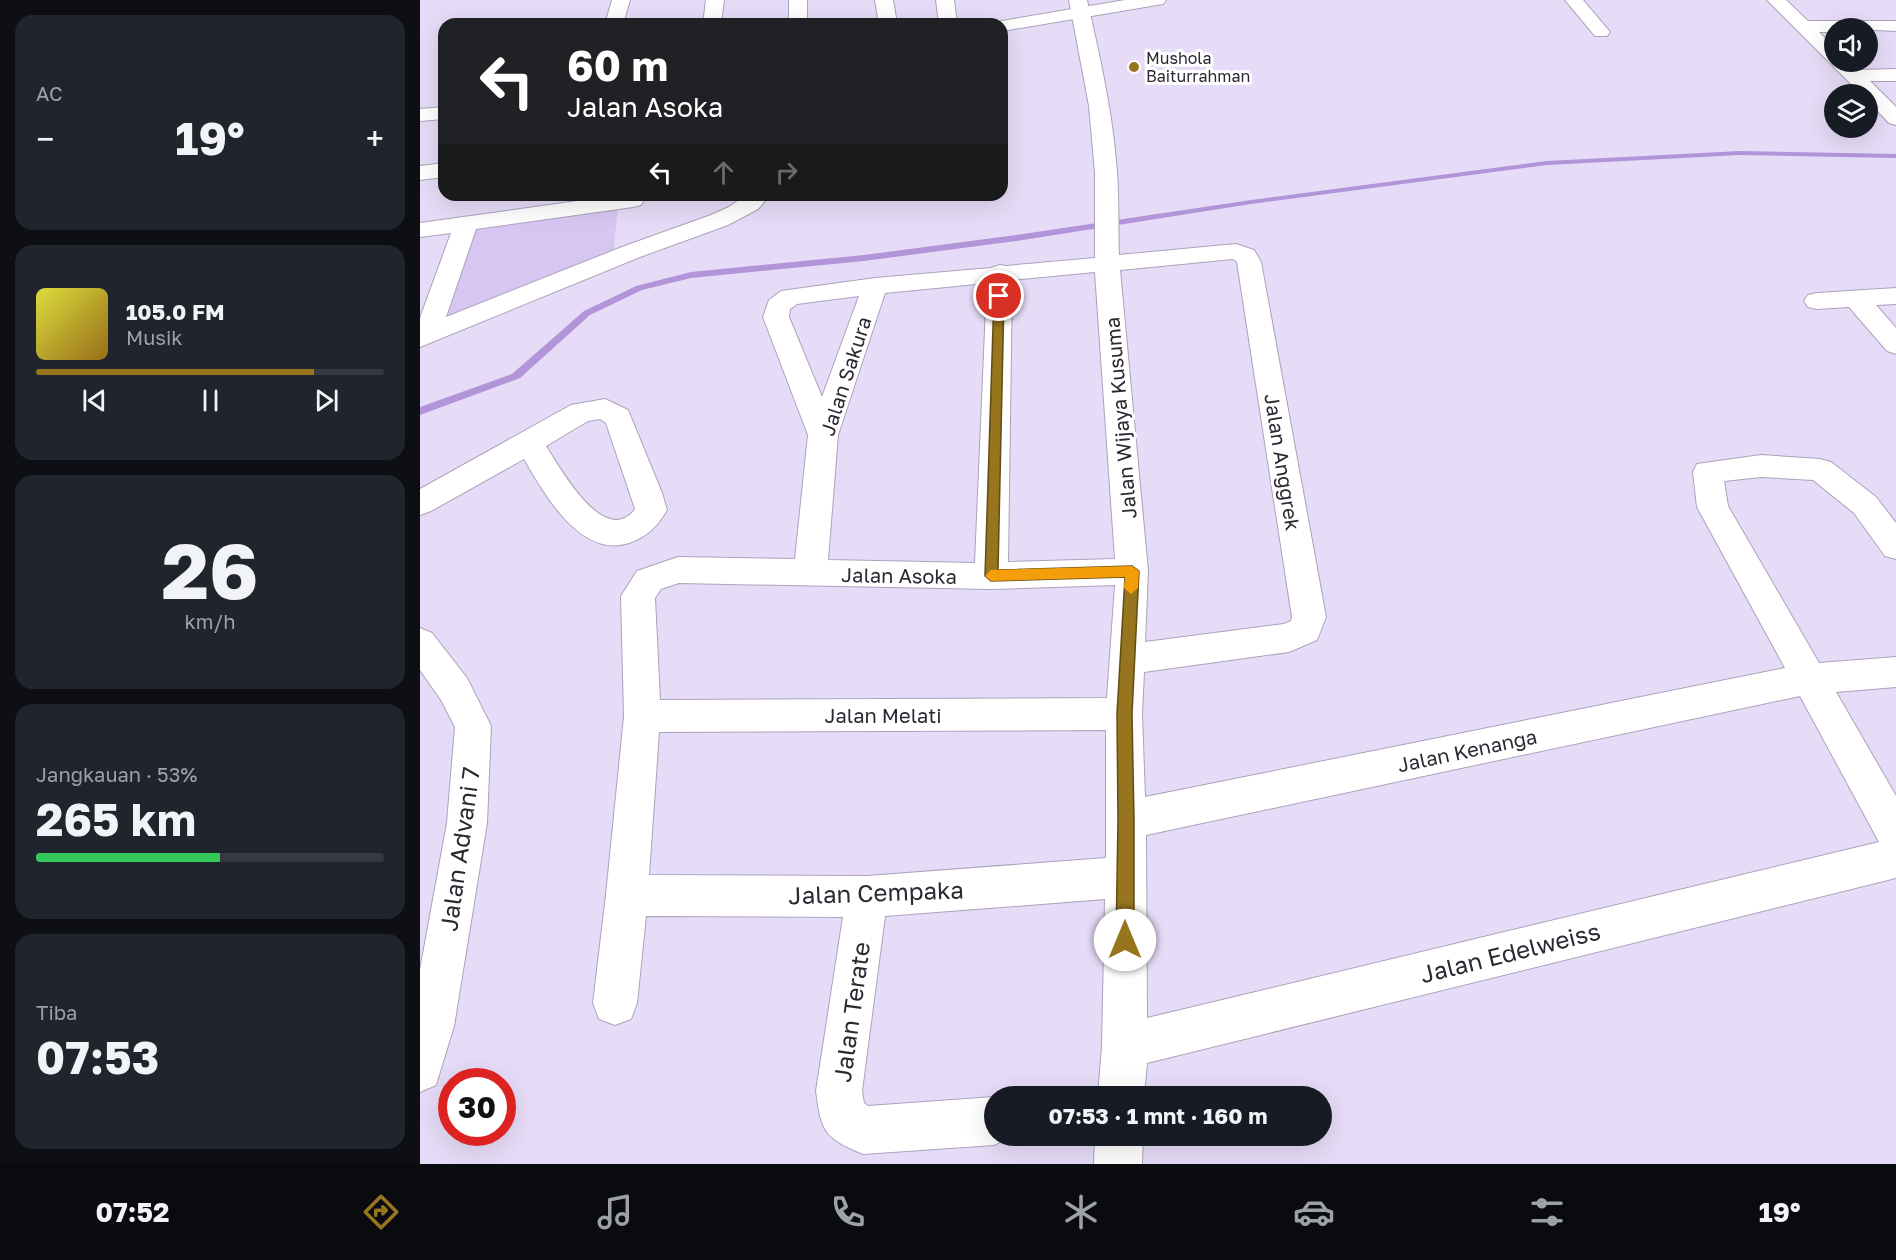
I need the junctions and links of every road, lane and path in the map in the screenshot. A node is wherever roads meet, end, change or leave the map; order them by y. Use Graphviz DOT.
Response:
graph roads {
  1 [pos="621,0"];
  2 [pos="715,0"];
  3 [pos="798,0"];
  4 [pos="884,0"];
  5 [pos="945,0"];
  6 [pos="1157,0"];
  7 [pos="1574,0"];
  8 [pos="1776,0"];
  9 [pos="1080,7"];
  10 [pos="1814,7"];
  11 [pos="616,18"];
  12 [pos="713,18"];
  13 [pos="798,18"];
  14 [pos="887,18"];
  15 [pos="947,18"];
  16 [pos="1825,18"];
  17 [pos="1008,25"];
  18 [pos="1824,26"];
  19 [pos="1878,26"];
  20 [pos="1896,26"];
  21 [pos="1804,27"];
  22 [pos="1601,32"];
  23 [pos="1824,47"];
  24 [pos="1851,72"];
  25 [pos="1896,75"];
  26 [pos="1855,76"];
  27 [pos="1887,98"];
  28 [pos="438,114"];
  29 [pos="420,115"];
  30 [pos="1896,119"];
  31 [pos="438,171"];
  32 [pos="420,173"];
  33 [pos="753,201"];
  34 [pos="633,219"];
  35 [pos="466,224"];
  36 [pos="420,230"];
  37 [pos="1107,264"];
  38 [pos="1000,272"];
  39 [pos="875,286"];
  40 [pos="1896,296"];
  41 [pos="1856,299"];
  42 [pos="1817,301"];
  43 [pos="424,336"];
  44 [pos="1896,345"];
  45 [pos="823,435"];
  46 [pos="530,444"];
  47 [pos="420,502"];
  48 [pos="1896,547"];
  49 [pos="1132,571"];
  50 [pos="810,574"];
  51 [pos="991,576"];
  52 [pos="420,643"];
  53 [pos="1128,659"];
  54 [pos="1896,672"];
  55 [pos="1808,678"];
  56 [pos="1124,714"];
  57 [pos="642,716"];
  58 [pos="1126,820"];
  59 [pos="1896,834"];
  60 [pos="1896,858"];
  61 [pos="1125,877"];
  62 [pos="627,895"];
  63 [pos="867,897"];
  64 [pos="615,1003"];
  65 [pos="1125,1046"];
  66 [pos="420,1069"];
  67 [pos="1122,1086"];
  68 [pos="984,1122"];
  69 [pos="1119,1146"];
  70 [pos="1118,1164"];
  1 -- 11 [label="street"];
  2 -- 12 [label="street"];
  3 -- 13 [label="street"];
  4 -- 14 [label="street"];
  5 -- 15 [label="street"];
  6 -- 9 [label="street"];
  7 -- 22 [label="street"];
  8 -- 21 [label="street"];
  9 -- 17 [label="street"];
  9 -- 37 [label="street, Jalan Wijaya Kusuma"];
  10 -- 16 [label="street"];
  18 -- 21 [label="street"];
  19 -- 20 [label="street"];
  21 -- 23 [label="street"];
  24 -- 26 [label="street"];
  25 -- 26 [label="street"];
  26 -- 27 [label="street"];
  27 -- 30 [label="street"];
  28 -- 29 [label="street"];
  31 -- 32 [label="street"];
  33 -- 34 [label="street"];
  34 -- 35 [label="street"];
  34 -- 43 [label="street"];
  35 -- 36 [label="street"];
  35 -- 43 [label="street"];
  37 -- 38 [label="street"];
  37 -- 49 [label="street, Jalan Wijaya Kusuma"];
  37 -- 53 [label="street, Jalan Anggrek"];
  38 -- 39 [label="street"];
  38 -- 51 [label="street"];
  39 -- 45 [label="street, Jalan Sakura"];
  39 -- 45 [label="street"];
  40 -- 41 [label="street"];
  41 -- 42 [label="street"];
  41 -- 44 [label="street"];
  45 -- 50 [label="street, Jalan Sakura"];
  46 -- 46 [label="street"];
  46 -- 47 [label="street"];
  48 -- 55 [label="street"];
  49 -- 51 [label="street, Jalan Asoka"];
  49 -- 53 [label="street, Jalan Wijaya Kusuma"];
  50 -- 51 [label="street, Jalan Asoka"];
  50 -- 57 [label="street, Jalan Asoka"];
  52 -- 66 [label="street, Jalan Advani 7"];
  53 -- 56 [label="street, Jalan Wijaya Kusuma"];
  54 -- 55 [label="street, Jalan Kenanga"];
  55 -- 58 [label="street, Jalan Kenanga"];
  55 -- 59 [label="street"];
  56 -- 57 [label="street, Jalan Melati"];
  56 -- 58 [label="street, Jalan Wijaya Kusuma"];
  57 -- 62 [label="street, Jalan Asoka"];
  58 -- 61 [label="street, Jalan Wijaya Kusuma"];
  60 -- 65 [label="street, Jalan Edelweiss"];
  61 -- 63 [label="street, Jalan Cempaka"];
  61 -- 65 [label="street, Jalan Wijaya Kusuma"];
  62 -- 63 [label="street, Jalan Cempaka"];
  62 -- 64 [label="street, Jalan Asoka"];
  63 -- 68 [label="street, Jalan Terate"];
  65 -- 67 [label="street, Jalan Wijaya Kusuma"];
  69 -- 70 [label="street"];
}
